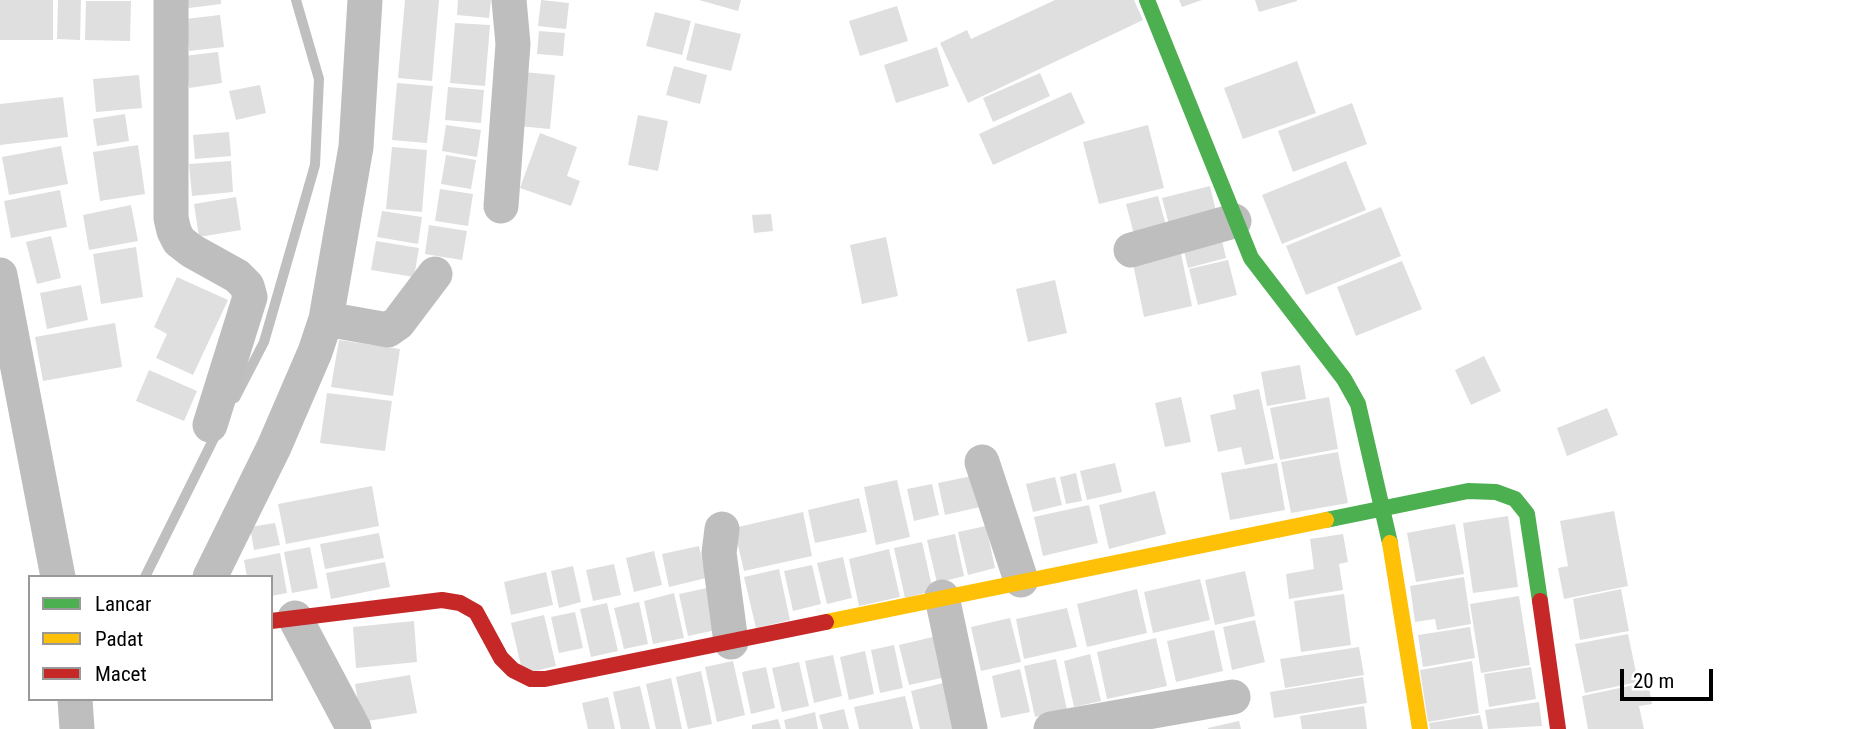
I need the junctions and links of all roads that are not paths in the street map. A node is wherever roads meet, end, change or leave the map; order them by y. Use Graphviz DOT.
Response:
graph roads {
  1 [pos="171,0"];
  2 [pos="365,0"];
  3 [pos="509,0"];
  4 [pos="1147,0"];
  5 [pos="501,206"];
  6 [pos="1234,220"];
  7 [pos="1131,250"];
  8 [pos="435,274"];
  9 [pos="0,275"];
  10 [pos="326,318"];
  11 [pos="210,425"];
  12 [pos="982,462"];
  13 [pos="1385,510"];
  14 [pos="722,529"];
  15 [pos="58,575"];
  16 [pos="211,575"];
  17 [pos="1021,580"];
  18 [pos="942,597"];
  19 [pos="283,619"];
  20 [pos="731,642"];
  21 [pos="1233,697"];
  22 [pos="75,701"];
  23 [pos="77,729"];
  24 [pos="354,729"];
  25 [pos="970,729"];
  26 [pos="1051,729"];
  27 [pos="1420,729"];
  28 [pos="1558,729"];
  1 -- 11 [label="street"];
  2 -- 10 [label="street"];
  3 -- 5 [label="street"];
  4 -- 6 [label="street"];
  6 -- 7 [label="street"];
  6 -- 13 [label="street"];
  8 -- 10 [label="street"];
  9 -- 15 [label="street"];
  10 -- 16 [label="street"];
  12 -- 17 [label="street"];
  13 -- 17 [label="street"];
  13 -- 27 [label="street"];
  13 -- 28 [label="street"];
  14 -- 20 [label="street"];
  17 -- 18 [label="street"];
  18 -- 20 [label="street"];
  18 -- 25 [label="street"];
  19 -- 20 [label="street"];
  19 -- 24 [label="street"];
  21 -- 26 [label="street"];
  22 -- 23 [label="street"];
}
